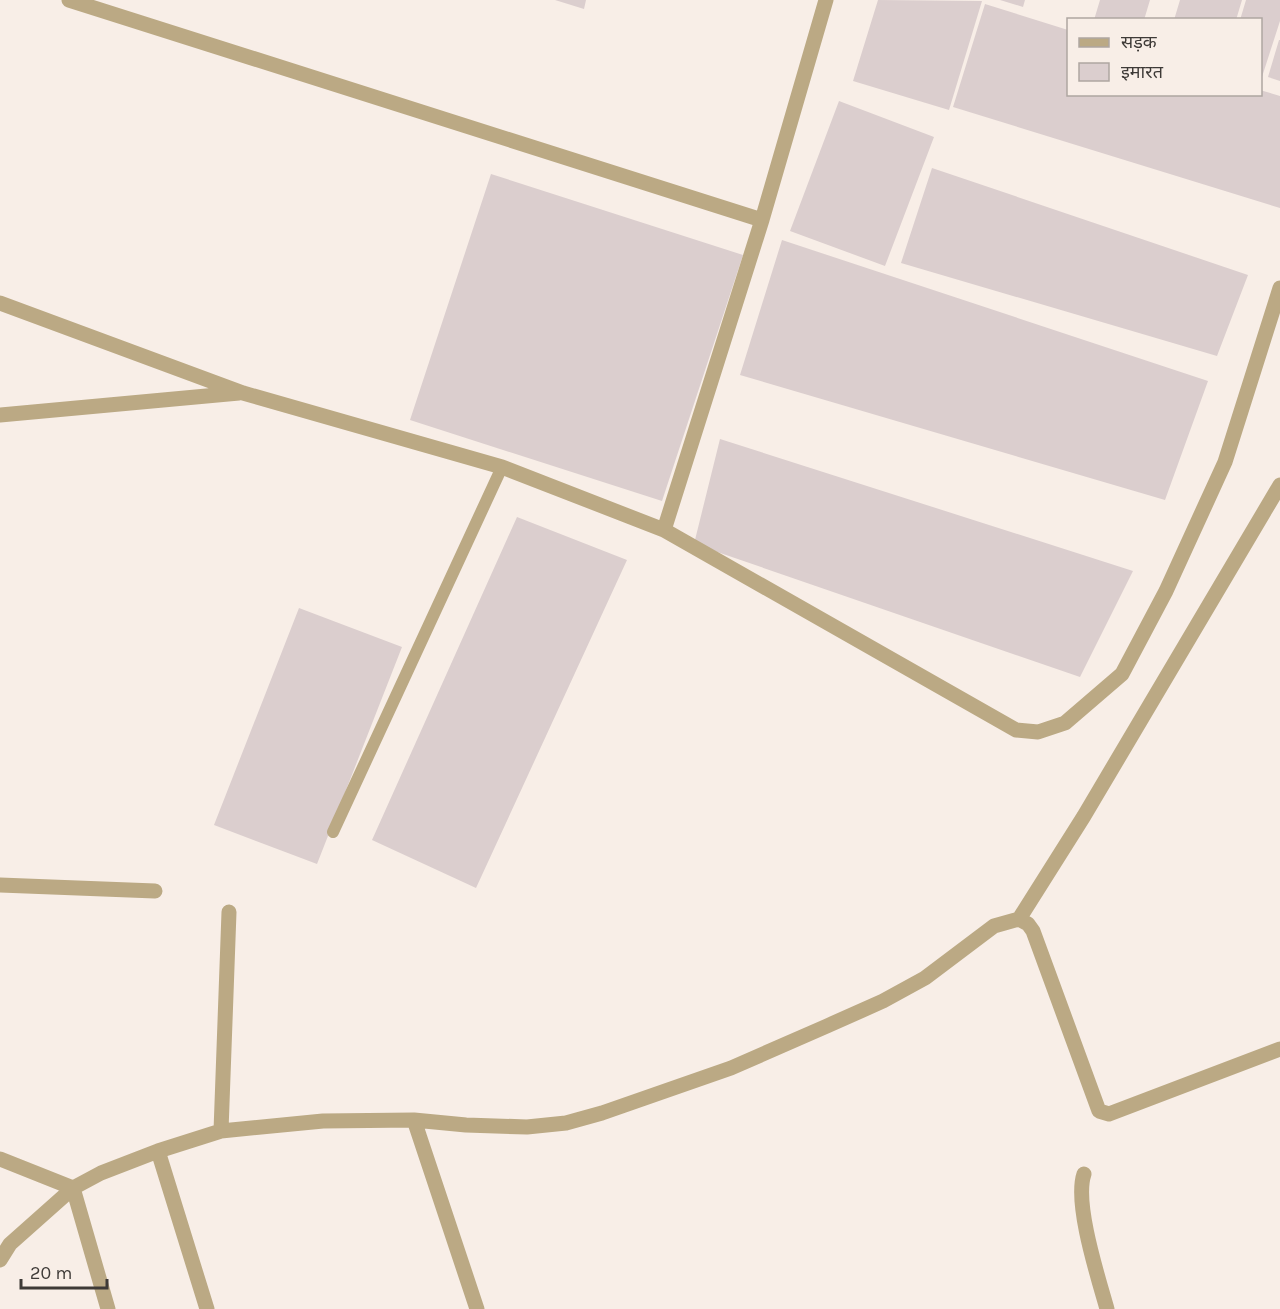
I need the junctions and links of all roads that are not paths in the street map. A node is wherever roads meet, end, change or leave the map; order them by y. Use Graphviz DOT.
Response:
graph roads {
  1 [pos="69,0"];
  2 [pos="826,0"];
  3 [pos="762,220"];
  4 [pos="1280,288"];
  5 [pos="0,303"];
  6 [pos="243,393"];
  7 [pos="0,415"];
  8 [pos="502,467"];
  9 [pos="1280,485"];
  10 [pos="664,530"];
  11 [pos="333,832"];
  12 [pos="0,885"];
  13 [pos="155,891"];
  14 [pos="229,912"];
  15 [pos="1019,919"];
  16 [pos="1280,1049"];
  17 [pos="414,1120"];
  18 [pos="221,1131"];
  19 [pos="158,1151"];
  20 [pos="0,1159"];
  21 [pos="1084,1174"];
  22 [pos="73,1188"];
  23 [pos="0,1260"];
  24 [pos="108,1309"];
  25 [pos="207,1309"];
  26 [pos="477,1309"];
  27 [pos="1107,1309"];
  1 -- 3 [label="street"];
  2 -- 3 [label="street"];
  3 -- 10 [label="street"];
  4 -- 10 [label="street"];
  5 -- 6 [label="street"];
  6 -- 7 [label="street"];
  6 -- 8 [label="street"];
  8 -- 10 [label="street"];
  8 -- 11 [label="lane"];
  9 -- 15 [label="street"];
  12 -- 13 [label="street"];
  14 -- 18 [label="street"];
  15 -- 16 [label="street"];
  15 -- 17 [label="street"];
  17 -- 18 [label="street"];
  17 -- 26 [label="street"];
  18 -- 19 [label="street"];
  19 -- 22 [label="street"];
  19 -- 25 [label="street"];
  20 -- 22 [label="street"];
  21 -- 27 [label="street"];
  22 -- 23 [label="street"];
  22 -- 24 [label="street"];
}
